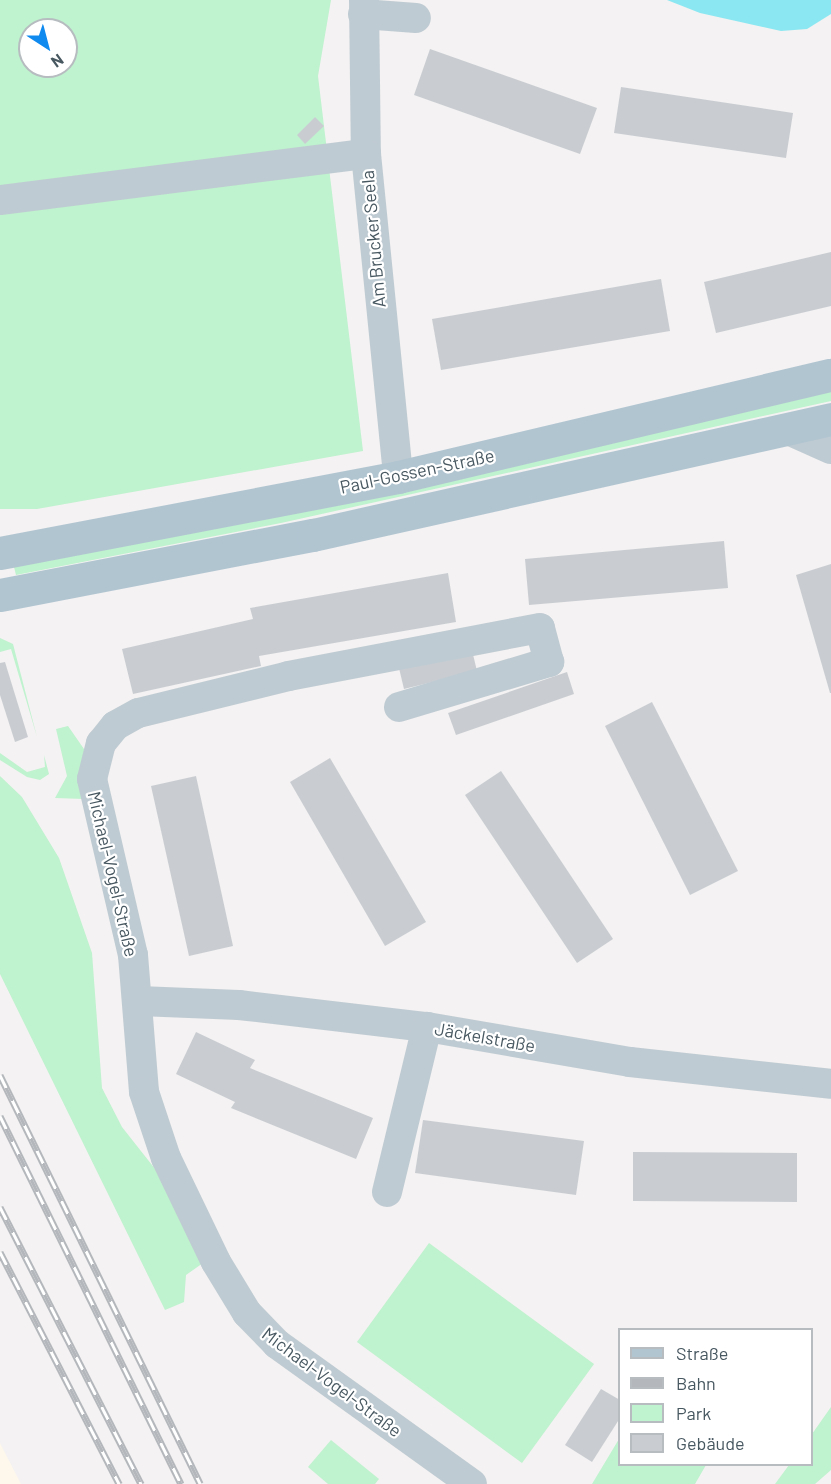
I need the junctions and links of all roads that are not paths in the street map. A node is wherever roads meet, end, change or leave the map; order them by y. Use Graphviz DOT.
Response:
graph roads {
  1 [pos="364,7"];
  2 [pos="416,18"];
  3 [pos="366,154"];
  4 [pos="0,200"];
  5 [pos="831,375"];
  6 [pos="831,419"];
  7 [pos="786,429"];
  8 [pos="831,449"];
  9 [pos="398,477"];
  10 [pos="0,553"];
  11 [pos="0,595"];
  12 [pos="399,707"];
  13 [pos="139,1001"];
  14 [pos="427,1028"];
  15 [pos="831,1084"];
  16 [pos="387,1192"];
  17 [pos="472,1484"];
  1 -- 2 [label="street"];
  1 -- 3 [label="street, Am Brucker Seela"];
  3 -- 4 [label="street"];
  3 -- 9 [label="street, Am Brucker Seela"];
  5 -- 9 [label="main road, Paul-Gossen-Straße"];
  6 -- 7 [label="main road"];
  7 -- 8 [label="street"];
  7 -- 11 [label="main road"];
  9 -- 10 [label="main road, Paul-Gossen-Straße"];
  12 -- 13 [label="street, Michael-Vogel-Straße"];
  13 -- 14 [label="street, Jäckelstraße"];
  13 -- 17 [label="street, Michael-Vogel-Straße"];
  14 -- 15 [label="street, Jäckelstraße"];
  14 -- 16 [label="street"];
}
